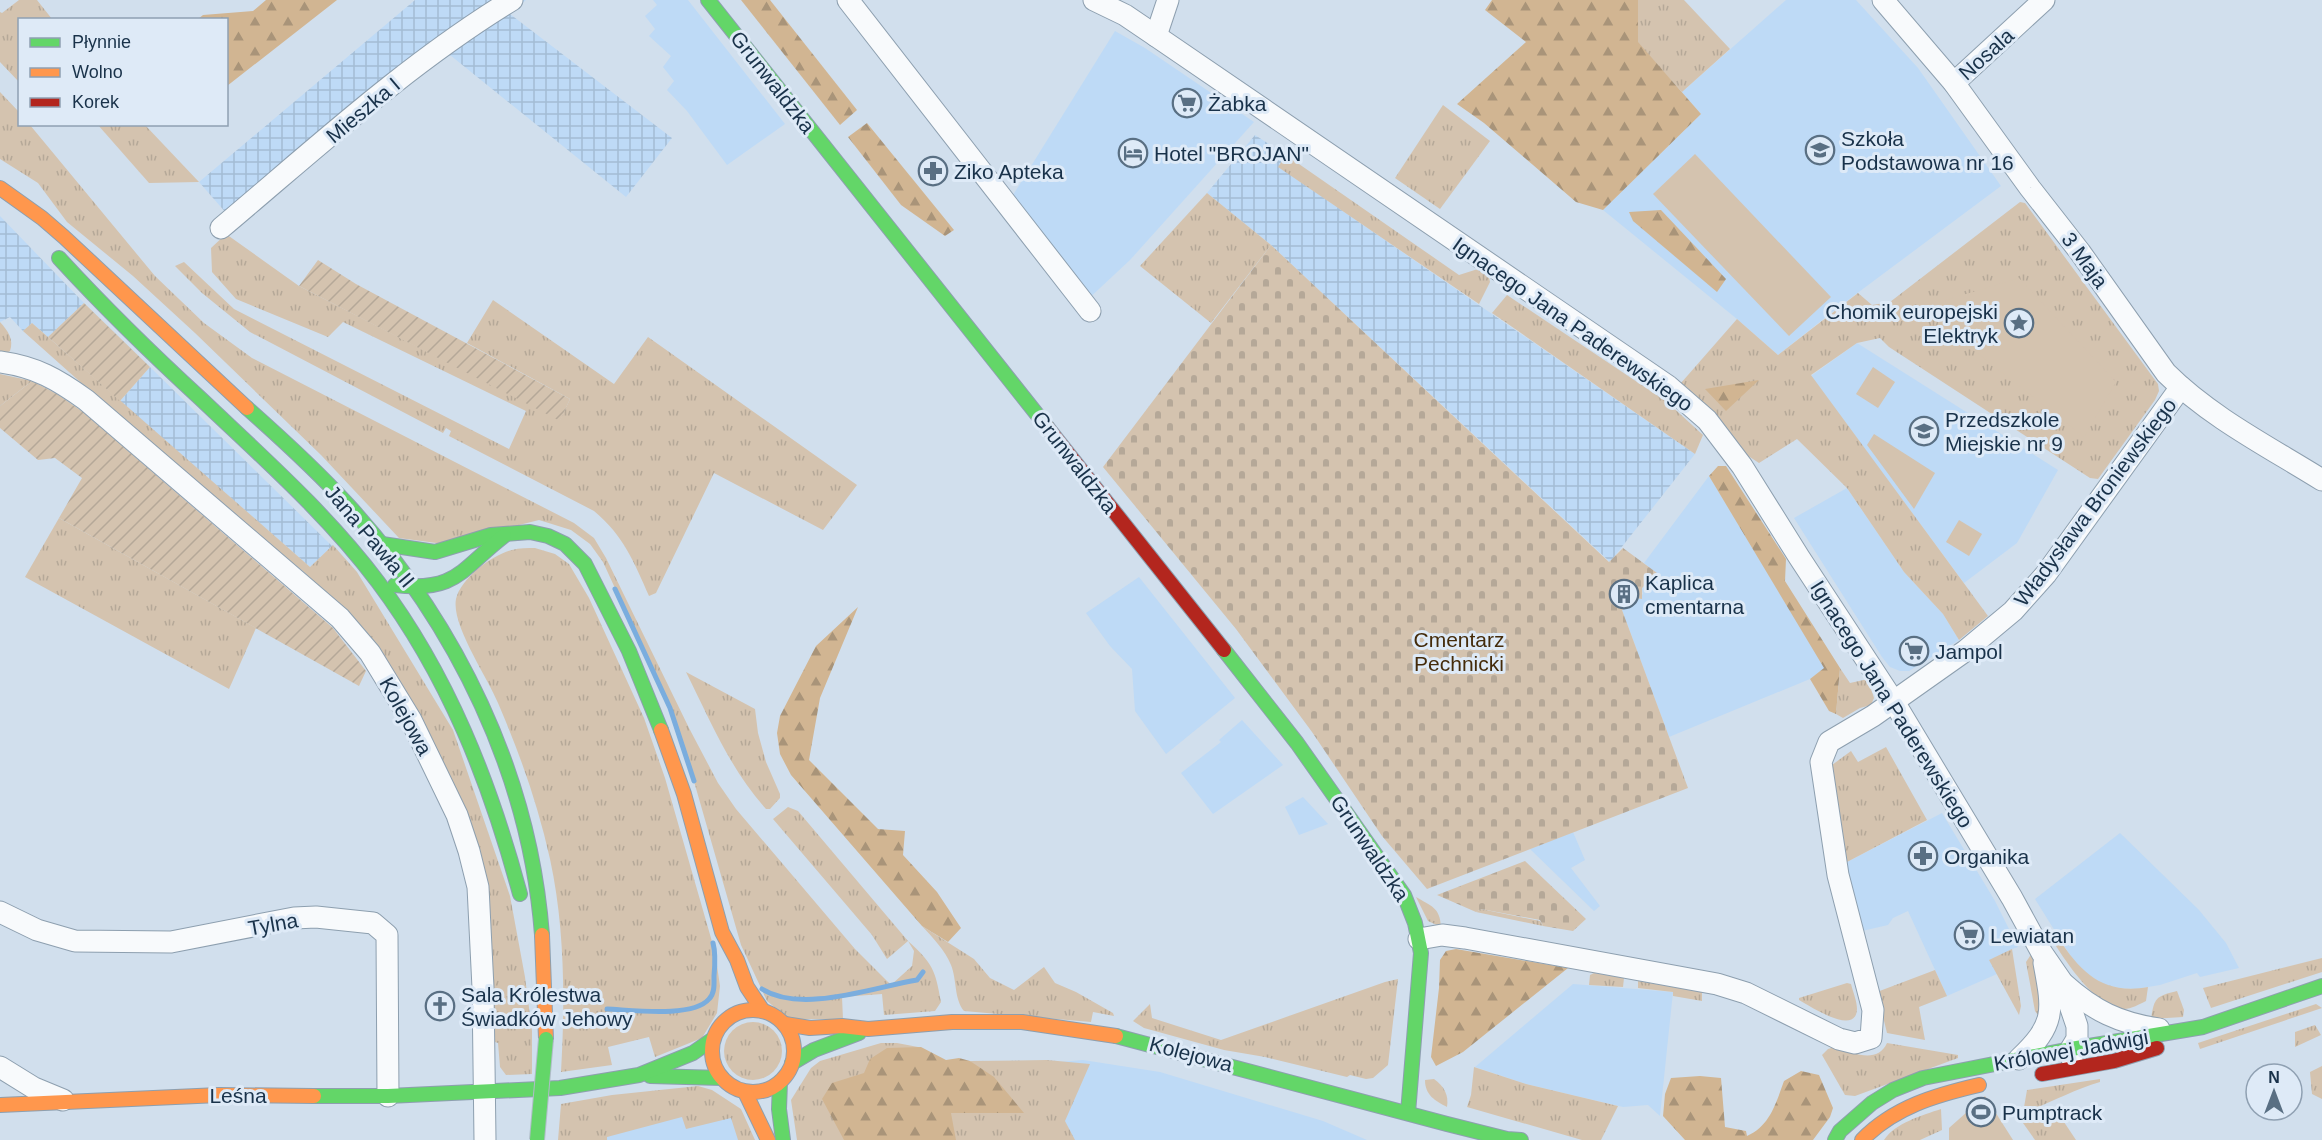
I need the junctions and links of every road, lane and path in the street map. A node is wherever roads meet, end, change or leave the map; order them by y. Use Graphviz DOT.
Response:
graph roads {
  1 [pos="512,0"];
  2 [pos="708,0"];
  3 [pos="848,0"];
  4 [pos="1094,0"];
  5 [pos="1168,0"];
  6 [pos="1883,0"];
  7 [pos="2044,0"];
  8 [pos="1156,36"];
  9 [pos="1954,83"];
  10 [pos="4,192"];
  11 [pos="32,228"];
  12 [pos="221,228"];
  13 [pos="51,250"];
  14 [pos="1090,311"];
  15 [pos="0,362"];
  16 [pos="2181,387"];
  17 [pos="2322,480"];
  18 [pos="508,533"];
  19 [pos="382,544"];
  20 [pos="435,552"];
  21 [pos="419,577"];
  22 [pos="453,580"];
  23 [pos="378,582"];
  24 [pos="451,595"];
  25 [pos="449,613"];
  26 [pos="411,628"];
  27 [pos="449,642"];
  28 [pos="1894,702"];
  29 [pos="0,912"];
  30 [pos="722,932"];
  31 [pos="1419,939"];
  32 [pos="2043,953"];
  33 [pos="723,962"];
  34 [pos="2062,982"];
  35 [pos="2322,986"];
  36 [pos="543,988"];
  37 [pos="728,999"];
  38 [pos="763,1011"];
  39 [pos="726,1020"];
  40 [pos="784,1024"];
  41 [pos="2048,1026"];
  42 [pos="2203,1027"];
  43 [pos="868,1029"];
  44 [pos="2174,1031"];
  45 [pos="713,1039"];
  46 [pos="2072,1059"];
  47 [pos="792,1063"];
  48 [pos="0,1067"];
  49 [pos="2023,1068"];
  50 [pos="639,1075"];
  51 [pos="722,1078"];
  52 [pos="780,1082"];
  53 [pos="1994,1082"];
  54 [pos="745,1092"];
  55 [pos="484,1093"];
  56 [pos="388,1096"];
  57 [pos="66,1101"];
  58 [pos="0,1106"];
  59 [pos="1408,1113"];
  60 [pos="485,1140"];
  61 [pos="537,1140"];
  62 [pos="768,1140"];
  63 [pos="783,1140"];
  64 [pos="1513,1140"];
  65 [pos="1835,1140"];
  66 [pos="1862,1140"];
  1 -- 12 [label="street, Mieszka I"];
  2 -- 31 [label="street, Grunwaldzka"];
  3 -- 14 [label="street"];
  4 -- 8 [label="street, Ignacego Jana Paderewskiego"];
  5 -- 8 [label="street"];
  6 -- 9 [label="street, 3 Maja"];
  7 -- 9 [label="street, Nosala"];
  8 -- 28 [label="street, Ignacego Jana Paderewskiego"];
  9 -- 16 [label="street, 3 Maja"];
  10 -- 11 [label="street, Jana Pawła II"];
  10 -- 19 [label="street, Jana Pawła II"];
  13 -- 23 [label="street, Jana Pawła II"];
  15 -- 55 [label="street, Kolejowa"];
  16 -- 17 [label="street, 3 Maja"];
  16 -- 28 [label="street, Władysława Broniewskiego"];
  18 -- 20 [label="street"];
  18 -- 22 [label="street"];
  18 -- 30 [label="street"];
  19 -- 20 [label="street"];
  19 -- 21 [label="street, Jana Pawła II"];
  20 -- 21 [label="street"];
  21 -- 22 [label="street"];
  21 -- 23 [label="street"];
  21 -- 26 [label="street"];
  21 -- 27 [label="street, Jana Pawła II"];
  22 -- 24 [label="street"];
  23 -- 26 [label="street, Jana Pawła II"];
  25 -- 27 [label="street"];
  26 -- 36 [label="street, Jana Pawła II"];
  27 -- 36 [label="street, Jana Pawła II"];
  28 -- 31 [label="street, Władysława Broniewskiego"];
  28 -- 32 [label="street, Ignacego Jana Paderewskiego"];
  29 -- 56 [label="street, Tylna"];
  30 -- 33 [label="street"];
  30 -- 38 [label="street"];
  31 -- 59 [label="street, Grunwaldzka"];
  32 -- 34 [label="street, Ignacego Jana Paderewskiego"];
  32 -- 41 [label="street, Ignacego Jana Paderewskiego"];
  34 -- 44 [label="street, Ignacego Jana Paderewskiego"];
  34 -- 46 [label="street, Ignacego Jana Paderewskiego"];
  35 -- 42 [label="street, Królowej Jadwigi"];
  36 -- 61 [label="street, Jana Pawła II, bridge"];
  37 -- 39 [label="street"];
  38 -- 39 [label="street"];
  38 -- 40 [label="street"];
  39 -- 45 [label="street"];
  40 -- 43 [label="street, Kolejowa"];
  40 -- 47 [label="street"];
  41 -- 46 [label="street"];
  41 -- 49 [label="street"];
  42 -- 44 [label="street, Królowej Jadwigi"];
  42 -- 46 [label="street"];
  43 -- 47 [label="street, Kolejowa"];
  43 -- 59 [label="street, Kolejowa"];
  44 -- 46 [label="street, Królowej Jadwigi"];
  45 -- 50 [label="street"];
  45 -- 51 [label="street"];
  46 -- 49 [label="street, Królowej Jadwigi"];
  46 -- 49 [label="street, Królowej Jadwigi"];
  47 -- 52 [label="street"];
  48 -- 57 [label="street, Leśna"];
  49 -- 65 [label="street, Królowej Jadwigi"];
  50 -- 51 [label="street"];
  50 -- 55 [label="street"];
  51 -- 54 [label="street"];
  52 -- 54 [label="street"];
  52 -- 63 [label="street"];
  53 -- 66 [label="street, Królowej Jadwigi"];
  54 -- 62 [label="street"];
  55 -- 56 [label="street, Leśna"];
  55 -- 60 [label="street, Kolejowa"];
  56 -- 57 [label="street, Leśna"];
  57 -- 58 [label="street"];
  59 -- 64 [label="street, Kolejowa"];
}
